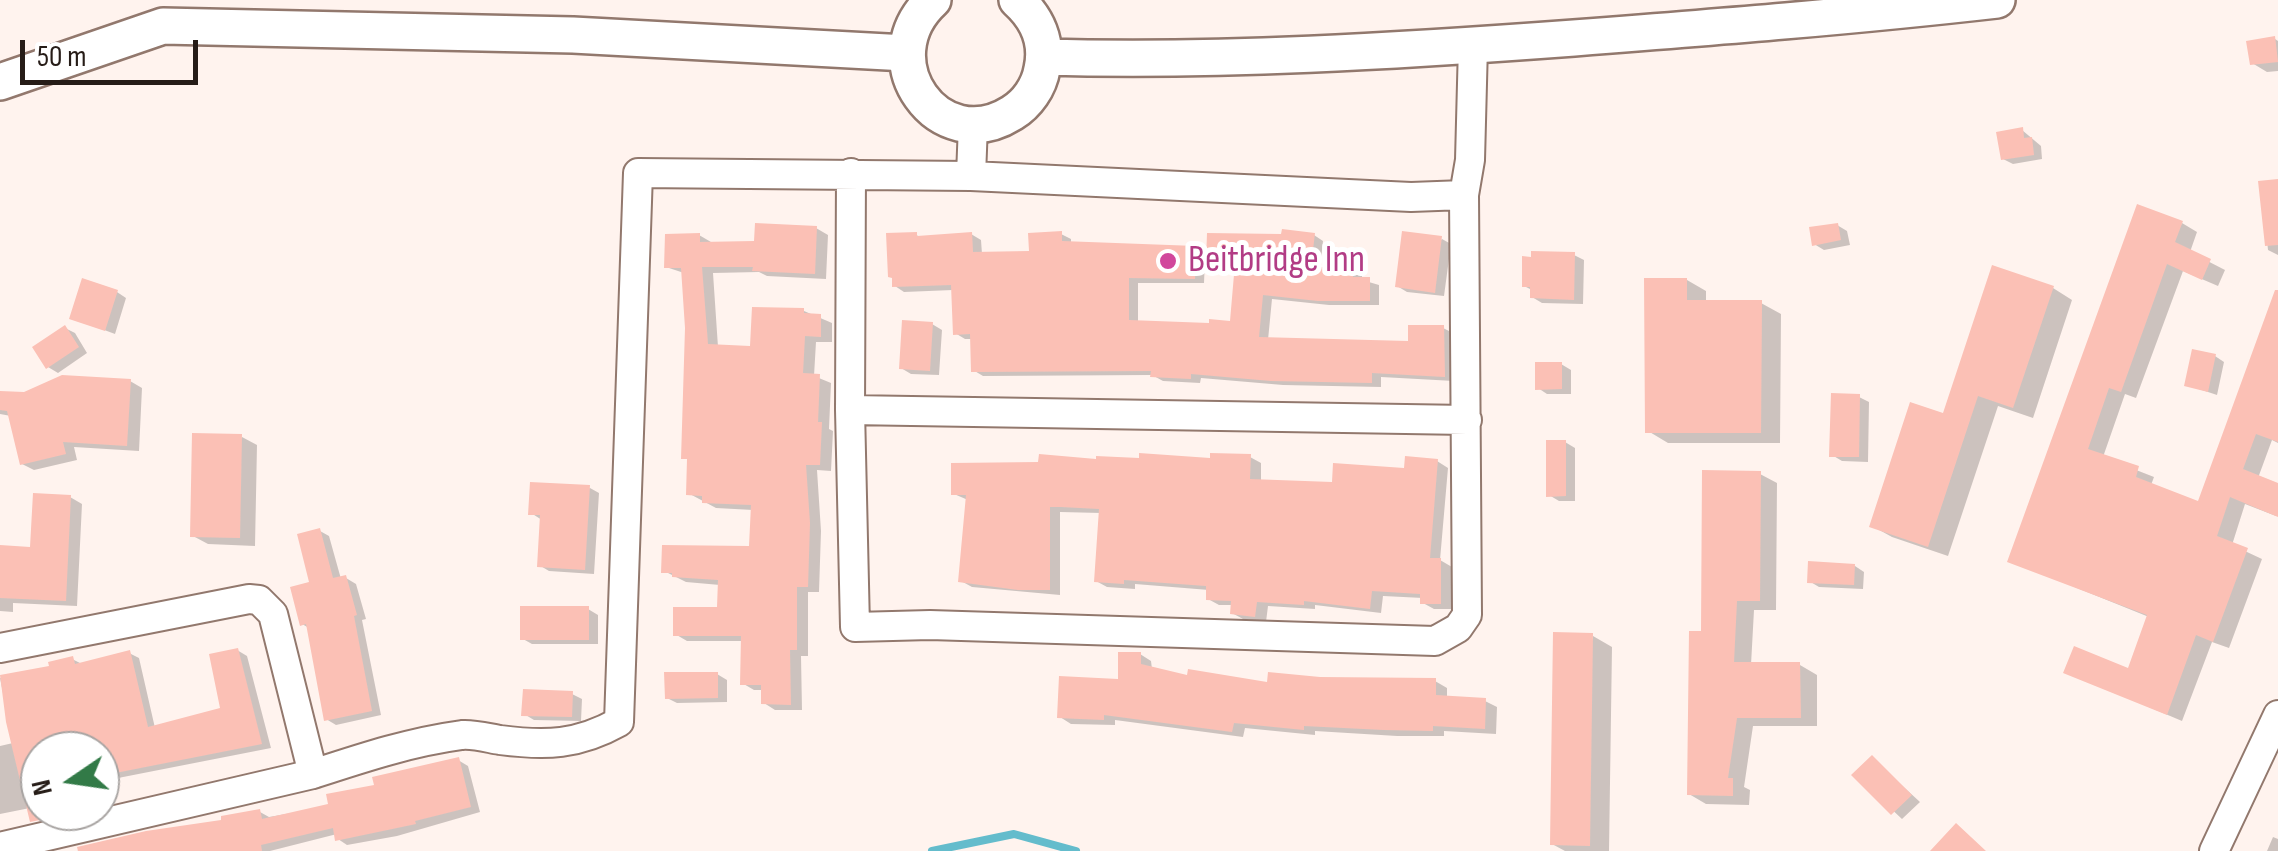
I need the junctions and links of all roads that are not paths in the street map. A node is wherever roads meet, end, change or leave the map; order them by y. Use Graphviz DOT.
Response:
graph roads {
  1 [pos="933,0"];
  2 [pos="1017,0"];
  3 [pos="1998,0"];
  4 [pos="1473,46"];
  5 [pos="906,52"];
  6 [pos="1044,57"];
  7 [pos="0,82"];
  8 [pos="973,124"];
  9 [pos="852,173"];
  10 [pos="971,176"];
  11 [pos="1464,195"];
  12 [pos="850,410"];
  13 [pos="1467,420"];
  14 [pos="0,648"];
  15 [pos="2278,715"];
  16 [pos="313,774"];
  17 [pos="0,848"];
  18 [pos="2214,851"];
  1 -- 5 [label="street"];
  2 -- 6 [label="street"];
  3 -- 4 [label="street"];
  4 -- 6 [label="street"];
  4 -- 11 [label="street"];
  5 -- 7 [label="street"];
  5 -- 8 [label="street"];
  6 -- 8 [label="street"];
  8 -- 10 [label="street"];
  9 -- 10 [label="street"];
  9 -- 12 [label="street"];
  9 -- 16 [label="street"];
  10 -- 11 [label="street"];
  11 -- 13 [label="street"];
  12 -- 13 [label="street"];
  12 -- 13 [label="street"];
  14 -- 16 [label="street"];
  15 -- 18 [label="street"];
  16 -- 17 [label="street"];
}
